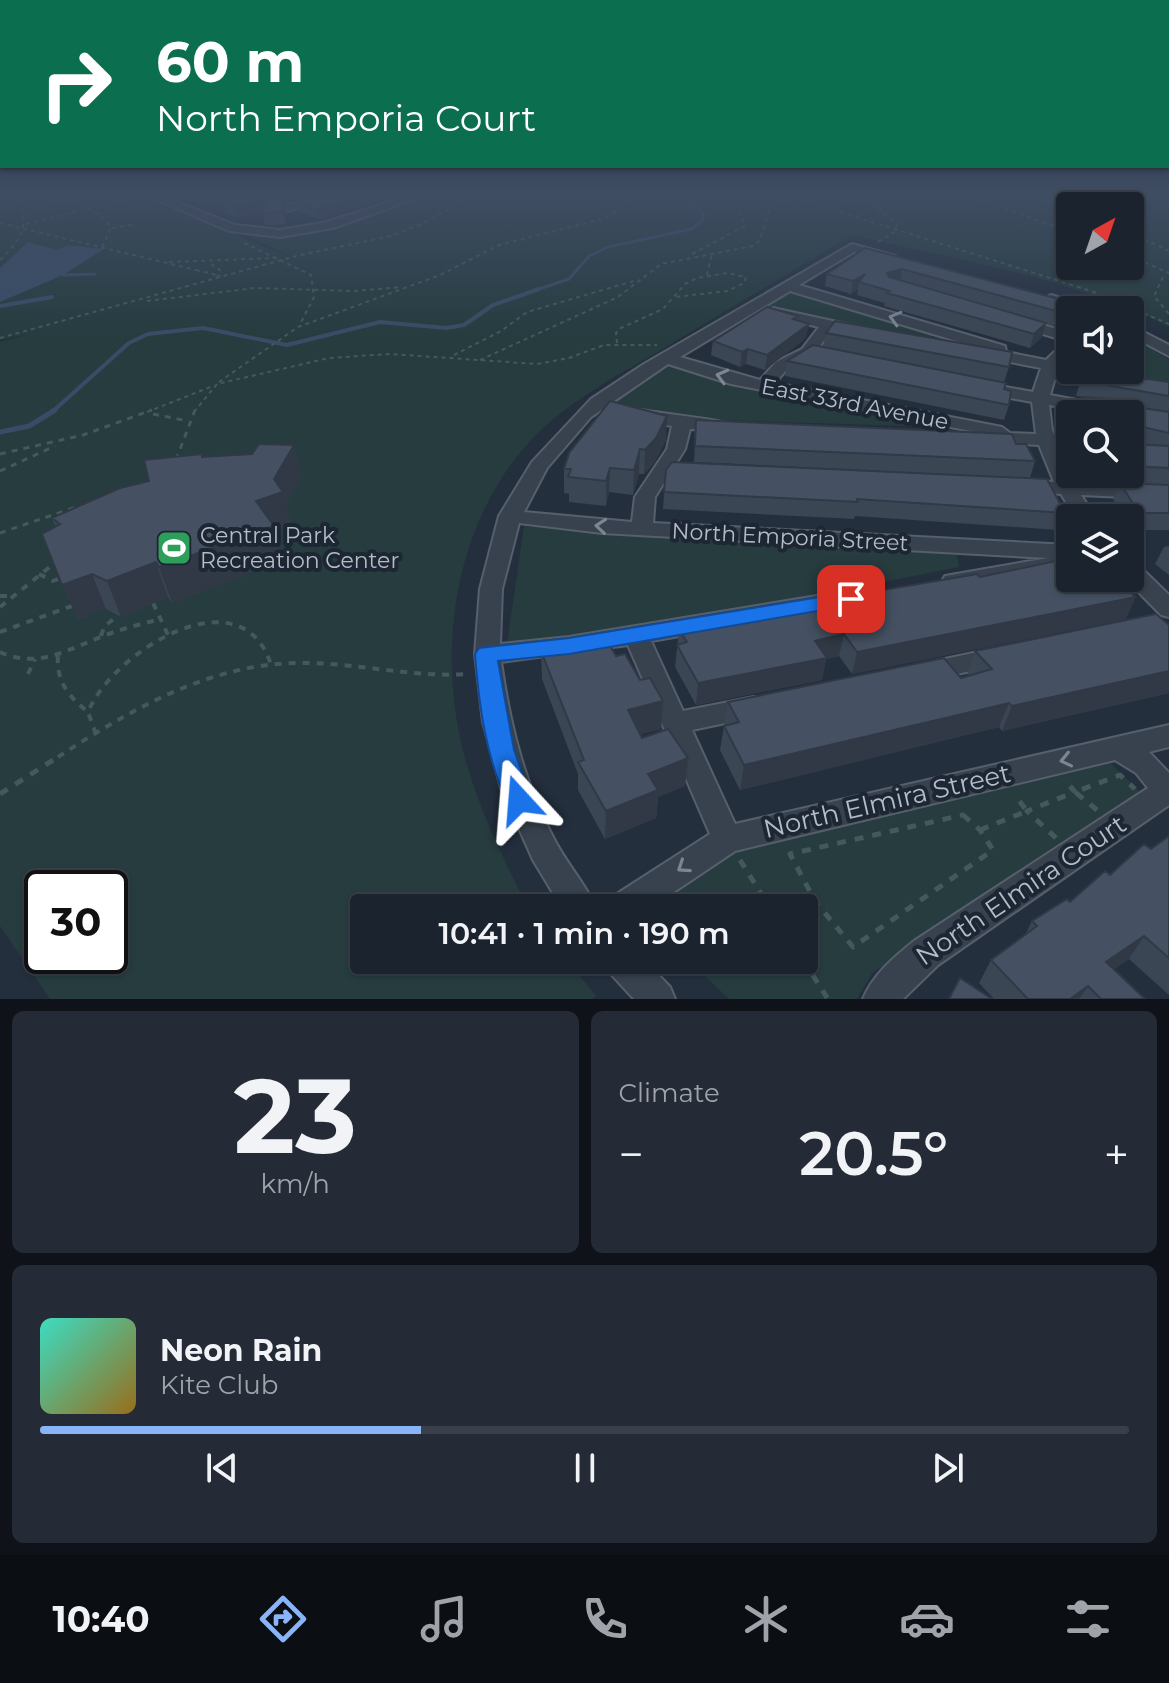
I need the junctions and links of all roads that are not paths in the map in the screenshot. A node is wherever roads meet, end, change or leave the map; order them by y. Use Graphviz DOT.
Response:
graph roads {
  1 [pos="910,262"];
  2 [pos="787,286"];
  3 [pos="1036,295"];
  4 [pos="882,296"];
  5 [pos="1056,301"];
  6 [pos="754,306"];
  7 [pos="864,309"];
  8 [pos="996,315"];
  9 [pos="828,325"];
  10 [pos="871,333"];
  11 [pos="1056,334"];
  12 [pos="930,336"];
  13 [pos="1144,337"];
  14 [pos="900,338"];
  15 [pos="1169,351"];
  16 [pos="673,354"];
  17 [pos="1056,359"];
  18 [pos="1050,365"];
  19 [pos="964,384"];
  20 [pos="763,386"];
  21 [pos="1042,400"];
  22 [pos="599,402"];
  23 [pos="1056,402"];
  24 [pos="909,415"];
  25 [pos="682,423"];
  26 [pos="743,426"];
  27 [pos="978,433"];
  28 [pos="1046,440"];
  29 [pos="1056,463"];
  30 [pos="1005,485"];
  31 [pos="1056,487"];
  32 [pos="1067,488"];
  33 [pos="1169,493"];
  34 [pos="1077,504"];
  35 [pos="509,516"];
  36 [pos="642,529"];
  37 [pos="949,545"];
  38 [pos="1056,555"];
  39 [pos="1056,561"];
  40 [pos="966,578"];
  41 [pos="925,586"];
  42 [pos="1144,590"];
  43 [pos="851,599"];
  44 [pos="1164,619"];
  45 [pos="636,635"];
  46 [pos="1015,654"];
  47 [pos="487,663"];
  48 [pos="907,676"];
  49 [pos="783,701"];
  50 [pos="675,723"];
  51 [pos="1169,736"];
  52 [pos="1118,748"];
  53 [pos="1161,795"];
  54 [pos="727,839"];
  55 [pos="571,894"];
  56 [pos="644,894"];
  57 [pos="634,974"];
  58 [pos="658,999"];
  59 [pos="880,999"];
  1 -- 2 [label="street"];
  2 -- 6 [label="street"];
  2 -- 7 [label="street"];
  3 -- 5 [label="street"];
  4 -- 7 [label="street"];
  6 -- 9 [label="street"];
  6 -- 16 [label="street"];
  12 -- 7 [label="street, one-way"];
  8 -- 11 [label="street"];
  9 -- 10 [label="street"];
  9 -- 20 [label="street"];
  12 -- 14 [label="street"];
  12 -- 18 [label="street"];
  13 -- 15 [label="street"];
  20 -- 16 [label="street, East 33rd Avenue, one-way"];
  16 -- 22 [label="street"];
  17 -- 18 [label="street"];
  18 -- 21 [label="street"];
  19 -- 21 [label="street"];
  20 -- 24 [label="street, East 33rd Avenue"];
  21 -- 23 [label="street"];
  21 -- 28 [label="street"];
  22 -- 25 [label="street"];
  22 -- 35 [label="street"];
  24 -- 27 [label="street, East 33rd Avenue"];
  24 -- 27 [label="street"];
  25 -- 26 [label="street"];
  25 -- 36 [label="street"];
  27 -- 28 [label="street"];
  28 -- 29 [label="street"];
  30 -- 31 [label="street"];
  32 -- 33 [label="street"];
  32 -- 34 [label="street"];
  36 -- 35 [label="street, North Emporia Street, one-way"];
  35 -- 47 [label="street"];
  36 -- 37 [label="street, North Emporia Street"];
  37 -- 38 [label="street, North Emporia Street"];
  37 -- 40 [label="street"];
  39 -- 40 [label="street"];
  40 -- 41 [label="street"];
  42 -- 44 [label="street"];
  43 -- 45 [label="street"];
  45 -- 47 [label="street"];
  45 -- 50 [label="street"];
  46 -- 48 [label="street"];
  47 -- 55 [label="street"];
  49 -- 50 [label="street"];
  50 -- 54 [label="street"];
  51 -- 52 [label="street, North Elmira Street"];
  52 -- 53 [label="street"];
  52 -- 54 [label="street, North Elmira Street, one-way"];
  53 -- 59 [label="street, North Elmira Court"];
  54 -- 56 [label="street, North Elmira Street, one-way"];
  57 -- 58 [label="street"];
}
